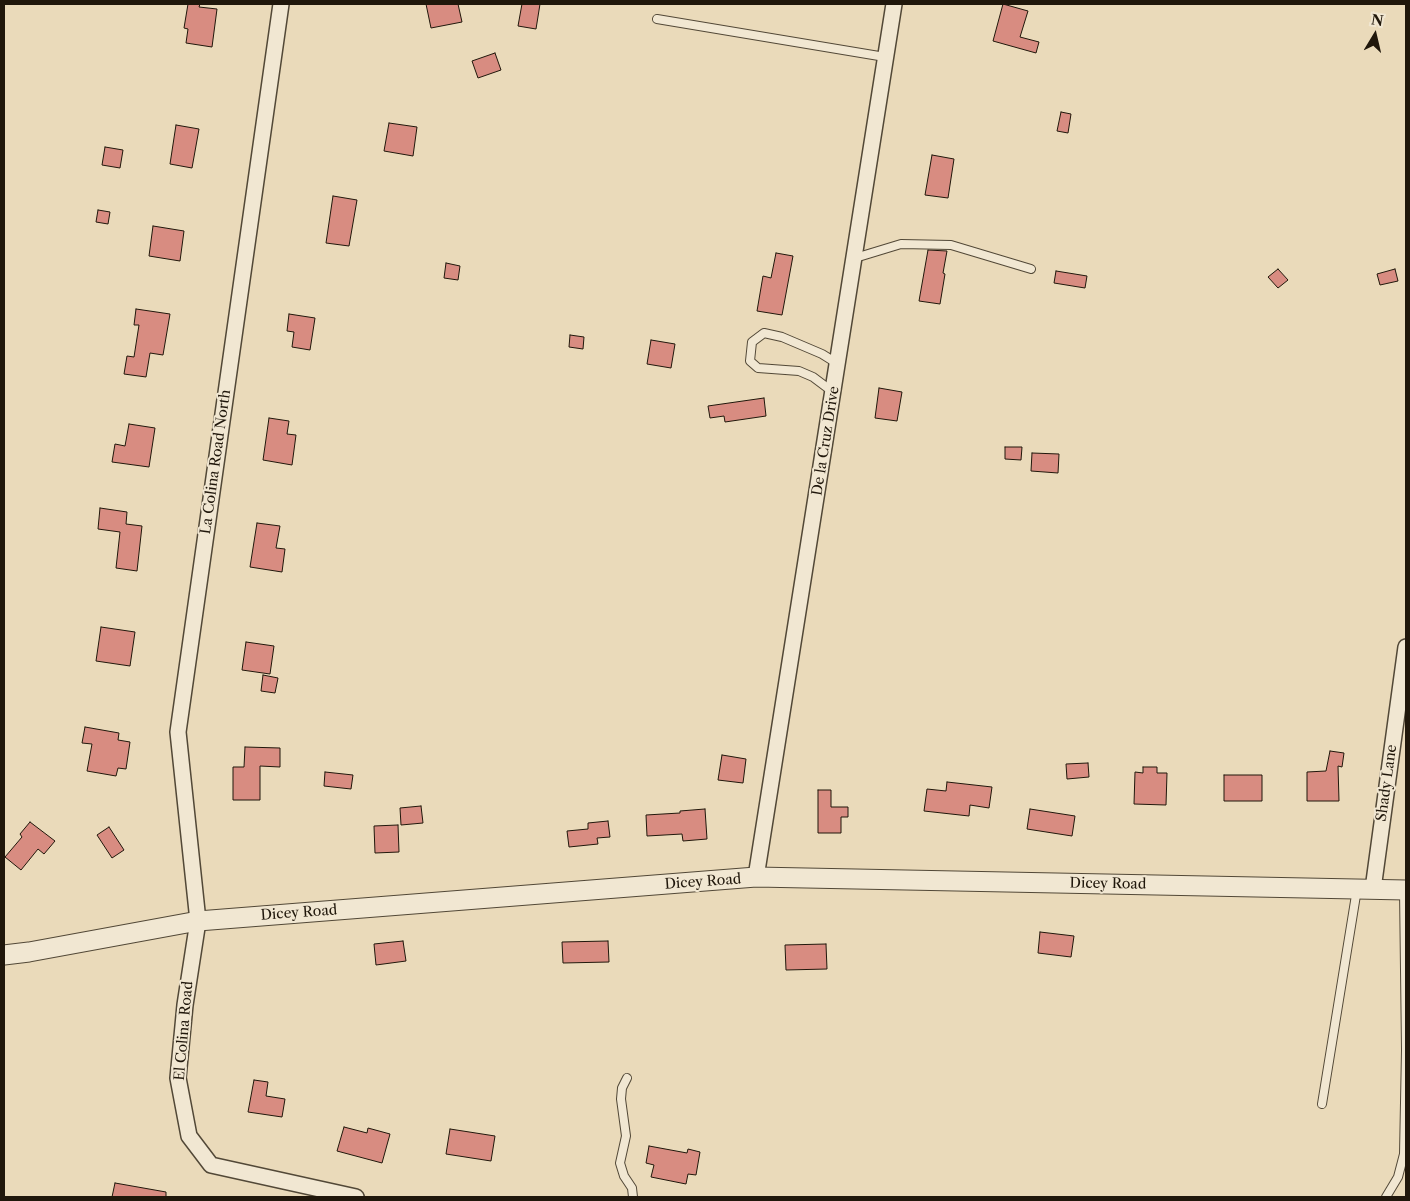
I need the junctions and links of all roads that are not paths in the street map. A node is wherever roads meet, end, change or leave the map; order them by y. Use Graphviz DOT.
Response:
graph roads {
  1 [pos="281,4"];
  2 [pos="894,4"];
  3 [pos="657,19"];
  4 [pos="884,58"];
  5 [pos="855,258"];
  6 [pos="1031,268"];
  7 [pos="838,364"];
  8 [pos="834,393"];
  9 [pos="1406,647"];
  10 [pos="756,878"];
  11 [pos="1365,889"];
  12 [pos="1405,890"];
  13 [pos="198,921"];
  14 [pos="4,955"];
  15 [pos="627,1078"];
  16 [pos="1322,1104"];
  17 [pos="356,1197"];
  18 [pos="634,1197"];
  19 [pos="1386,1197"];
  1 -- 13 [label="street, La Colina Road North"];
  2 -- 4 [label="street, De la Cruz Drive"];
  3 -- 4 [label="lane"];
  4 -- 5 [label="street, De la Cruz Drive"];
  5 -- 6 [label="lane"];
  5 -- 7 [label="street, De la Cruz Drive"];
  7 -- 8 [label="street, De la Cruz Drive"];
  7 -- 8 [label="lane"];
  8 -- 10 [label="street, De la Cruz Drive"];
  9 -- 11 [label="street, Shady Lane"];
  10 -- 11 [label="street, Dicey Road"];
  10 -- 13 [label="street, Dicey Road"];
  11 -- 12 [label="street, Dicey Road"];
  11 -- 16 [label="lane"];
  12 -- 19 [label="lane"];
  13 -- 14 [label="street, Dicey Road"];
  13 -- 17 [label="street, El Colina Road"];
  15 -- 18 [label="lane"];
}
